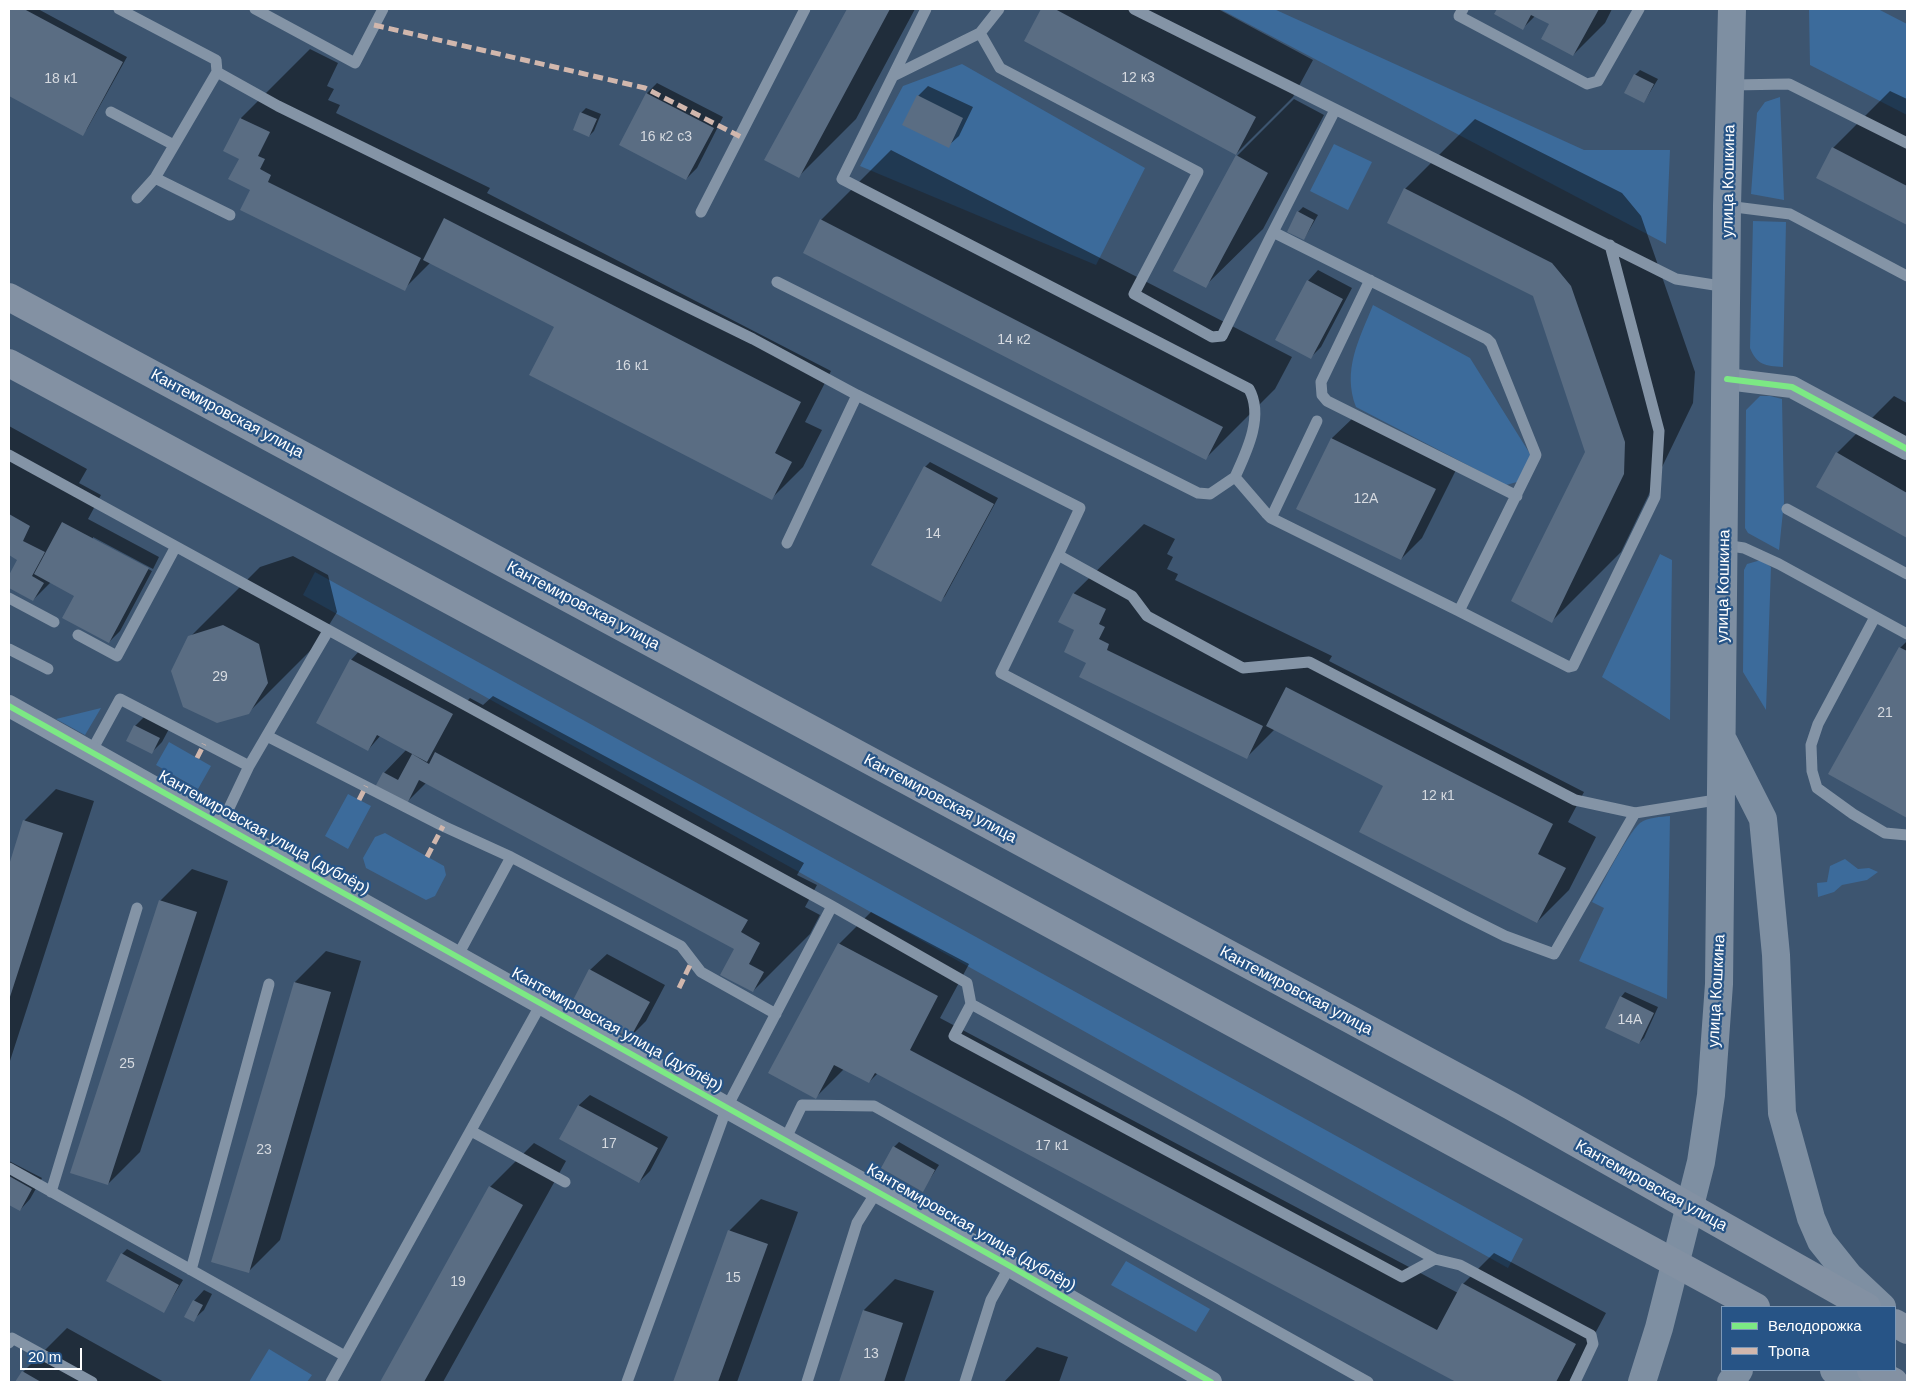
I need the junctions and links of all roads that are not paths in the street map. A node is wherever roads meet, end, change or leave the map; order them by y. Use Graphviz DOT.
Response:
graph roads {
  1 [pos="118,9"];
  2 [pos="255,9"];
  3 [pos="383,9"];
  4 [pos="805,9"];
  5 [pos="926,9"];
  6 [pos="999,9"];
  7 [pos="1134,9"];
  8 [pos="1463,9"];
  9 [pos="1639,9"];
  10 [pos="1732,9"];
  11 [pos="980,33"];
  12 [pos="217,72"];
  13 [pos="893,76"];
  14 [pos="1732,84"];
  15 [pos="1335,110"];
  16 [pos="111,112"];
  17 [pos="1907,143"];
  18 [pos="174,145"];
  19 [pos="155,178"];
  20 [pos="137,198"];
  21 [pos="1727,206"];
  22 [pos="701,212"];
  23 [pos="230,215"];
  24 [pos="1273,232"];
  25 [pos="1610,245"];
  26 [pos="1907,276"];
  27 [pos="1370,280"];
  28 [pos="776,282"];
  29 [pos="1727,287"];
  30 [pos="9,297"];
  31 [pos="9,363"];
  32 [pos="1726,378"];
  33 [pos="857,395"];
  34 [pos="1317,421"];
  35 [pos="1907,449"];
  36 [pos="9,455"];
  37 [pos="1235,477"];
  38 [pos="1517,496"];
  39 [pos="1787,509"];
  40 [pos="1271,518"];
  41 [pos="787,543"];
  42 [pos="1724,545"];
  43 [pos="175,548"];
  44 [pos="1058,556"];
  45 [pos="1907,574"];
  46 [pos="9,598"];
  47 [pos="1459,611"];
  48 [pos="1875,618"];
  49 [pos="54,622"];
  50 [pos="328,631"];
  51 [pos="1907,634"];
  52 [pos="78,635"];
  53 [pos="9,649"];
  54 [pos="48,669"];
  55 [pos="9,706"];
  56 [pos="268,736"];
  57 [pos="1721,737"];
  58 [pos="91,752"];
  59 [pos="249,766"];
  60 [pos="1722,799"];
  61 [pos="1635,813"];
  62 [pos="221,825"];
  63 [pos="1907,835"];
  64 [pos="511,857"];
  65 [pos="832,906"];
  66 [pos="137,908"];
  67 [pos="457,957"];
  68 [pos="269,984"];
  69 [pos="541,1004"];
  70 [pos="971,1004"];
  71 [pos="776,1014"];
  72 [pos="727,1107"];
  73 [pos="471,1131"];
  74 [pos="785,1140"];
  75 [pos="9,1168"];
  76 [pos="565,1182"];
  77 [pos="877,1191"];
  78 [pos="51,1192"];
  79 [pos="1436,1259"];
  80 [pos="1010,1266"];
  81 [pos="191,1270"];
  82 [pos="1754,1306"];
  83 [pos="1865,1306"];
  84 [pos="1881,1306"];
  85 [pos="9,1343"];
  86 [pos="345,1356"];
  87 [pos="1738,1371"];
  88 [pos="1837,1371"];
  89 [pos="1873,1371"];
  90 [pos="92,1382"];
  91 [pos="331,1382"];
  92 [pos="627,1382"];
  93 [pos="807,1382"];
  94 [pos="965,1382"];
  95 [pos="1210,1382"];
  96 [pos="1368,1382"];
  97 [pos="1575,1382"];
  98 [pos="1642,1382"];
  99 [pos="1731,1382"];
  100 [pos="1870,1382"];
  101 [pos="1894,1382"];
  1 -- 12 [label="lane"];
  2 -- 3 [label="lane"];
  4 -- 22 [label="lane"];
  5 -- 13 [label="lane"];
  6 -- 11 [label="lane"];
  7 -- 15 [label="lane"];
  8 -- 9 [label="lane"];
  10 -- 14 [label="main road, улица Кошкина"];
  11 -- 13 [label="lane"];
  11 -- 24 [label="lane"];
  12 -- 18 [label="lane"];
  12 -- 33 [label="lane"];
  13 -- 37 [label="lane"];
  14 -- 17 [label="lane"];
  14 -- 21 [label="main road, улица Кошкина"];
  15 -- 24 [label="lane"];
  15 -- 25 [label="lane"];
  16 -- 18 [label="lane"];
  18 -- 19 [label="lane"];
  19 -- 20 [label="lane"];
  19 -- 23 [label="lane"];
  21 -- 26 [label="lane"];
  21 -- 29 [label="main road, улица Кошкина"];
  24 -- 27 [label="lane"];
  25 -- 29 [label="lane"];
  25 -- 47 [label="lane"];
  27 -- 38 [label="lane"];
  27 -- 38 [label="lane"];
  28 -- 37 [label="lane"];
  29 -- 32 [label="main road, улица Кошкина"];
  30 -- 83 [label="main road, Кантемировская улица"];
  31 -- 82 [label="main road"];
  32 -- 35 [label="street"];
  32 -- 42 [label="main road, улица Кошкина"];
  33 -- 41 [label="lane"];
  33 -- 44 [label="lane"];
  34 -- 40 [label="lane"];
  36 -- 43 [label="lane"];
  37 -- 40 [label="lane"];
  38 -- 47 [label="lane"];
  39 -- 45 [label="lane"];
  40 -- 47 [label="lane"];
  42 -- 48 [label="lane"];
  42 -- 57 [label="main road, улица Кошкина"];
  43 -- 50 [label="lane"];
  43 -- 52 [label="lane"];
  44 -- 61 [label="lane"];
  44 -- 61 [label="lane"];
  46 -- 49 [label="lane"];
  48 -- 51 [label="lane"];
  48 -- 63 [label="lane"];
  50 -- 56 [label="lane"];
  50 -- 65 [label="lane"];
  53 -- 54 [label="lane"];
  55 -- 58 [label="street, Кантемировская улица (дублёр)"];
  56 -- 59 [label="lane"];
  56 -- 64 [label="lane"];
  57 -- 60 [label="main road, улица Кошкина"];
  57 -- 84 [label="main road"];
  58 -- 59 [label="lane"];
  58 -- 62 [label="street, Кантемировская улица (дублёр)"];
  59 -- 62 [label="lane"];
  60 -- 61 [label="lane"];
  60 -- 98 [label="main road, улица Кошкина"];
  62 -- 67 [label="street, Кантемировская улица (дублёр)"];
  64 -- 67 [label="lane"];
  64 -- 71 [label="lane"];
  65 -- 70 [label="lane"];
  65 -- 71 [label="lane"];
  66 -- 78 [label="lane"];
  67 -- 69 [label="street, Кантемировская улица (дублёр)"];
  68 -- 81 [label="lane"];
  69 -- 72 [label="street, Кантемировская улица (дублёр)"];
  69 -- 73 [label="lane"];
  70 -- 79 [label="lane"];
  70 -- 79 [label="lane"];
  71 -- 72 [label="lane"];
  72 -- 74 [label="street, Кантемировская улица (дублёр)"];
  72 -- 92 [label="lane"];
  73 -- 76 [label="lane"];
  73 -- 86 [label="lane"];
  74 -- 77 [label="street, Кантемировская улица (дублёр)"];
  74 -- 96 [label="lane"];
  75 -- 78 [label="lane"];
  77 -- 80 [label="street, Кантемировская улица (дублёр)"];
  77 -- 93 [label="lane"];
  78 -- 81 [label="lane"];
  79 -- 97 [label="lane"];
  80 -- 94 [label="lane"];
  80 -- 95 [label="street, Кантемировская улица (дублёр)"];
  81 -- 86 [label="lane"];
  85 -- 90 [label="lane"];
  86 -- 91 [label="lane"];
  87 -- 99 [label="main road"];
  88 -- 100 [label="main road"];
  89 -- 101 [label="main road"];
}
